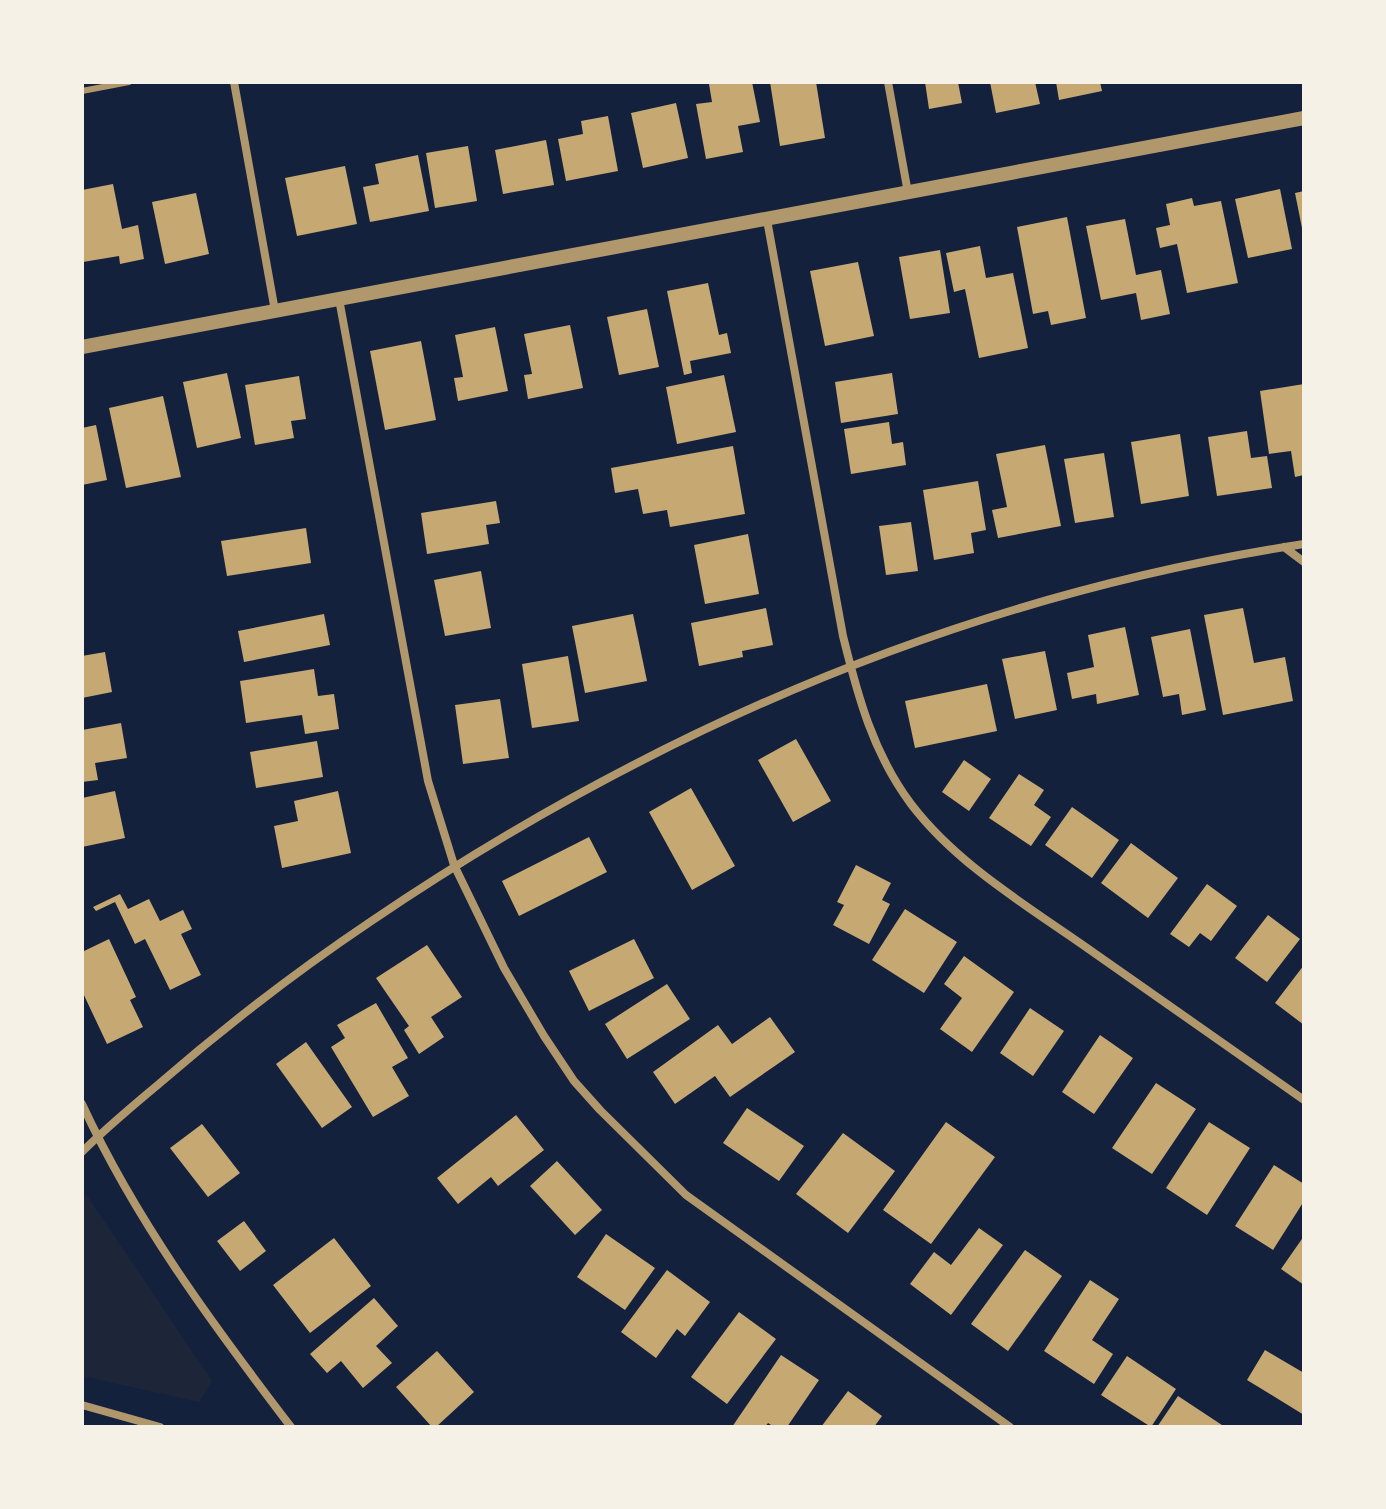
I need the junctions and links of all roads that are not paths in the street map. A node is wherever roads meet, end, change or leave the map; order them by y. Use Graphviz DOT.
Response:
graph roads {
  1 [pos="129,82"];
  2 [pos="234,82"];
  3 [pos="888,82"];
  4 [pos="82,91"];
  5 [pos="1304,118"];
  6 [pos="908,193"];
  7 [pos="767,220"];
  8 [pos="339,299"];
  9 [pos="275,311"];
  10 [pos="82,347"];
  11 [pos="1304,544"];
  12 [pos="1284,547"];
  13 [pos="1304,562"];
  14 [pos="850,666"];
  15 [pos="454,865"];
  16 [pos="1304,1100"];
  17 [pos="82,1104"];
  18 [pos="97,1137"];
  19 [pos="82,1152"];
  20 [pos="82,1405"];
  21 [pos="160,1427"];
  22 [pos="291,1427"];
  23 [pos="1010,1427"];
  1 -- 4 [label="lane"];
  2 -- 9 [label="street"];
  3 -- 6 [label="street"];
  5 -- 6 [label="street"];
  6 -- 7 [label="street"];
  7 -- 8 [label="street"];
  7 -- 14 [label="street"];
  8 -- 9 [label="street"];
  8 -- 15 [label="street"];
  9 -- 10 [label="street"];
  11 -- 12 [label="street"];
  12 -- 13 [label="street"];
  12 -- 14 [label="street"];
  14 -- 15 [label="street"];
  14 -- 16 [label="street"];
  15 -- 18 [label="street"];
  15 -- 23 [label="street"];
  17 -- 18 [label="street"];
  18 -- 19 [label="street"];
  18 -- 22 [label="street"];
  20 -- 21 [label="street"];
}
